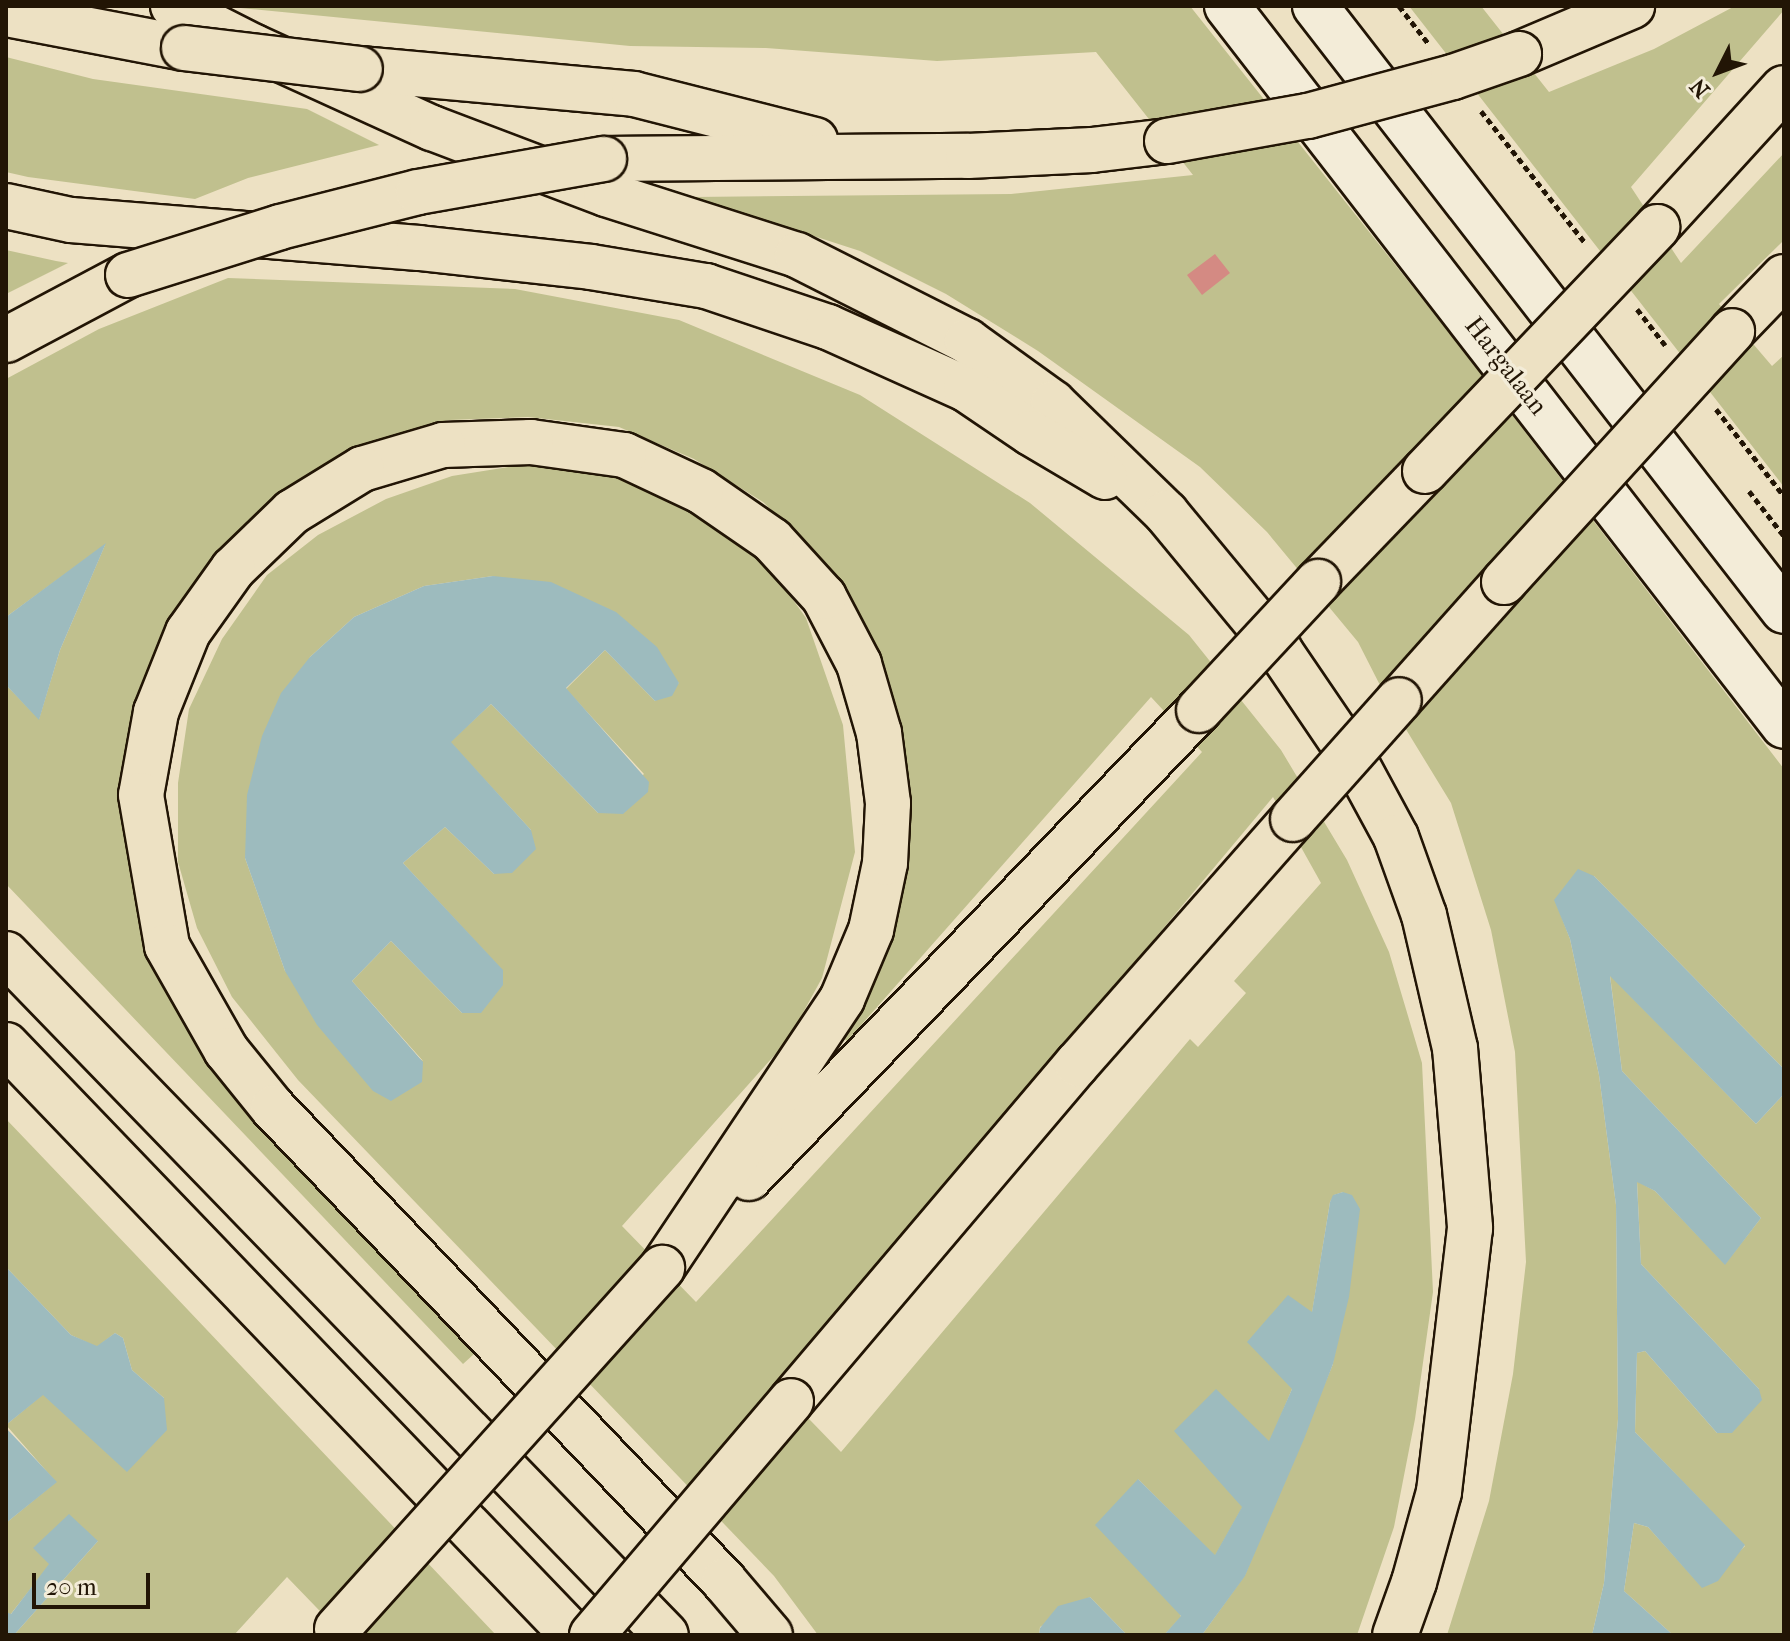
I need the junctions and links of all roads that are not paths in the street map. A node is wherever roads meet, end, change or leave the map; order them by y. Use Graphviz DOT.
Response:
graph roads {
  1 [pos="173,6"];
  2 [pos="1227,6"];
  3 [pos="1315,6"];
  4 [pos="1632,6"];
  5 [pos="6,14"];
  6 [pos="1784,88"];
  7 [pos="879,157"];
  8 [pos="6,206"];
  9 [pos="1784,277"];
  10 [pos="6,340"];
  11 [pos="1166,513"];
  12 [pos="1784,611"];
  13 [pos="1784,726"];
  14 [pos="6,954"];
  15 [pos="6,1045"];
  16 [pos="662,1268"];
  17 [pos="335,1632"];
  18 [pos="573,1635"];
  19 [pos="592,1635"];
  20 [pos="666,1635"];
  21 [pos="770,1635"];
  22 [pos="1395,1635"];
  1 -- 11 [label="highway"];
  2 -- 13 [label="main road, Hargalaan"];
  3 -- 12 [label="main road"];
  4 -- 7 [label="highway, bridge"];
  5 -- 7 [label="highway, bridge"];
  6 -- 16 [label="highway, bridge"];
  7 -- 10 [label="highway, bridge"];
  8 -- 11 [label="highway"];
  9 -- 19 [label="highway, bridge"];
  11 -- 22 [label="highway"];
  14 -- 20 [label="highway"];
  15 -- 18 [label="highway"];
  16 -- 17 [label="highway, bridge"];
  16 -- 21 [label="highway"];
}
